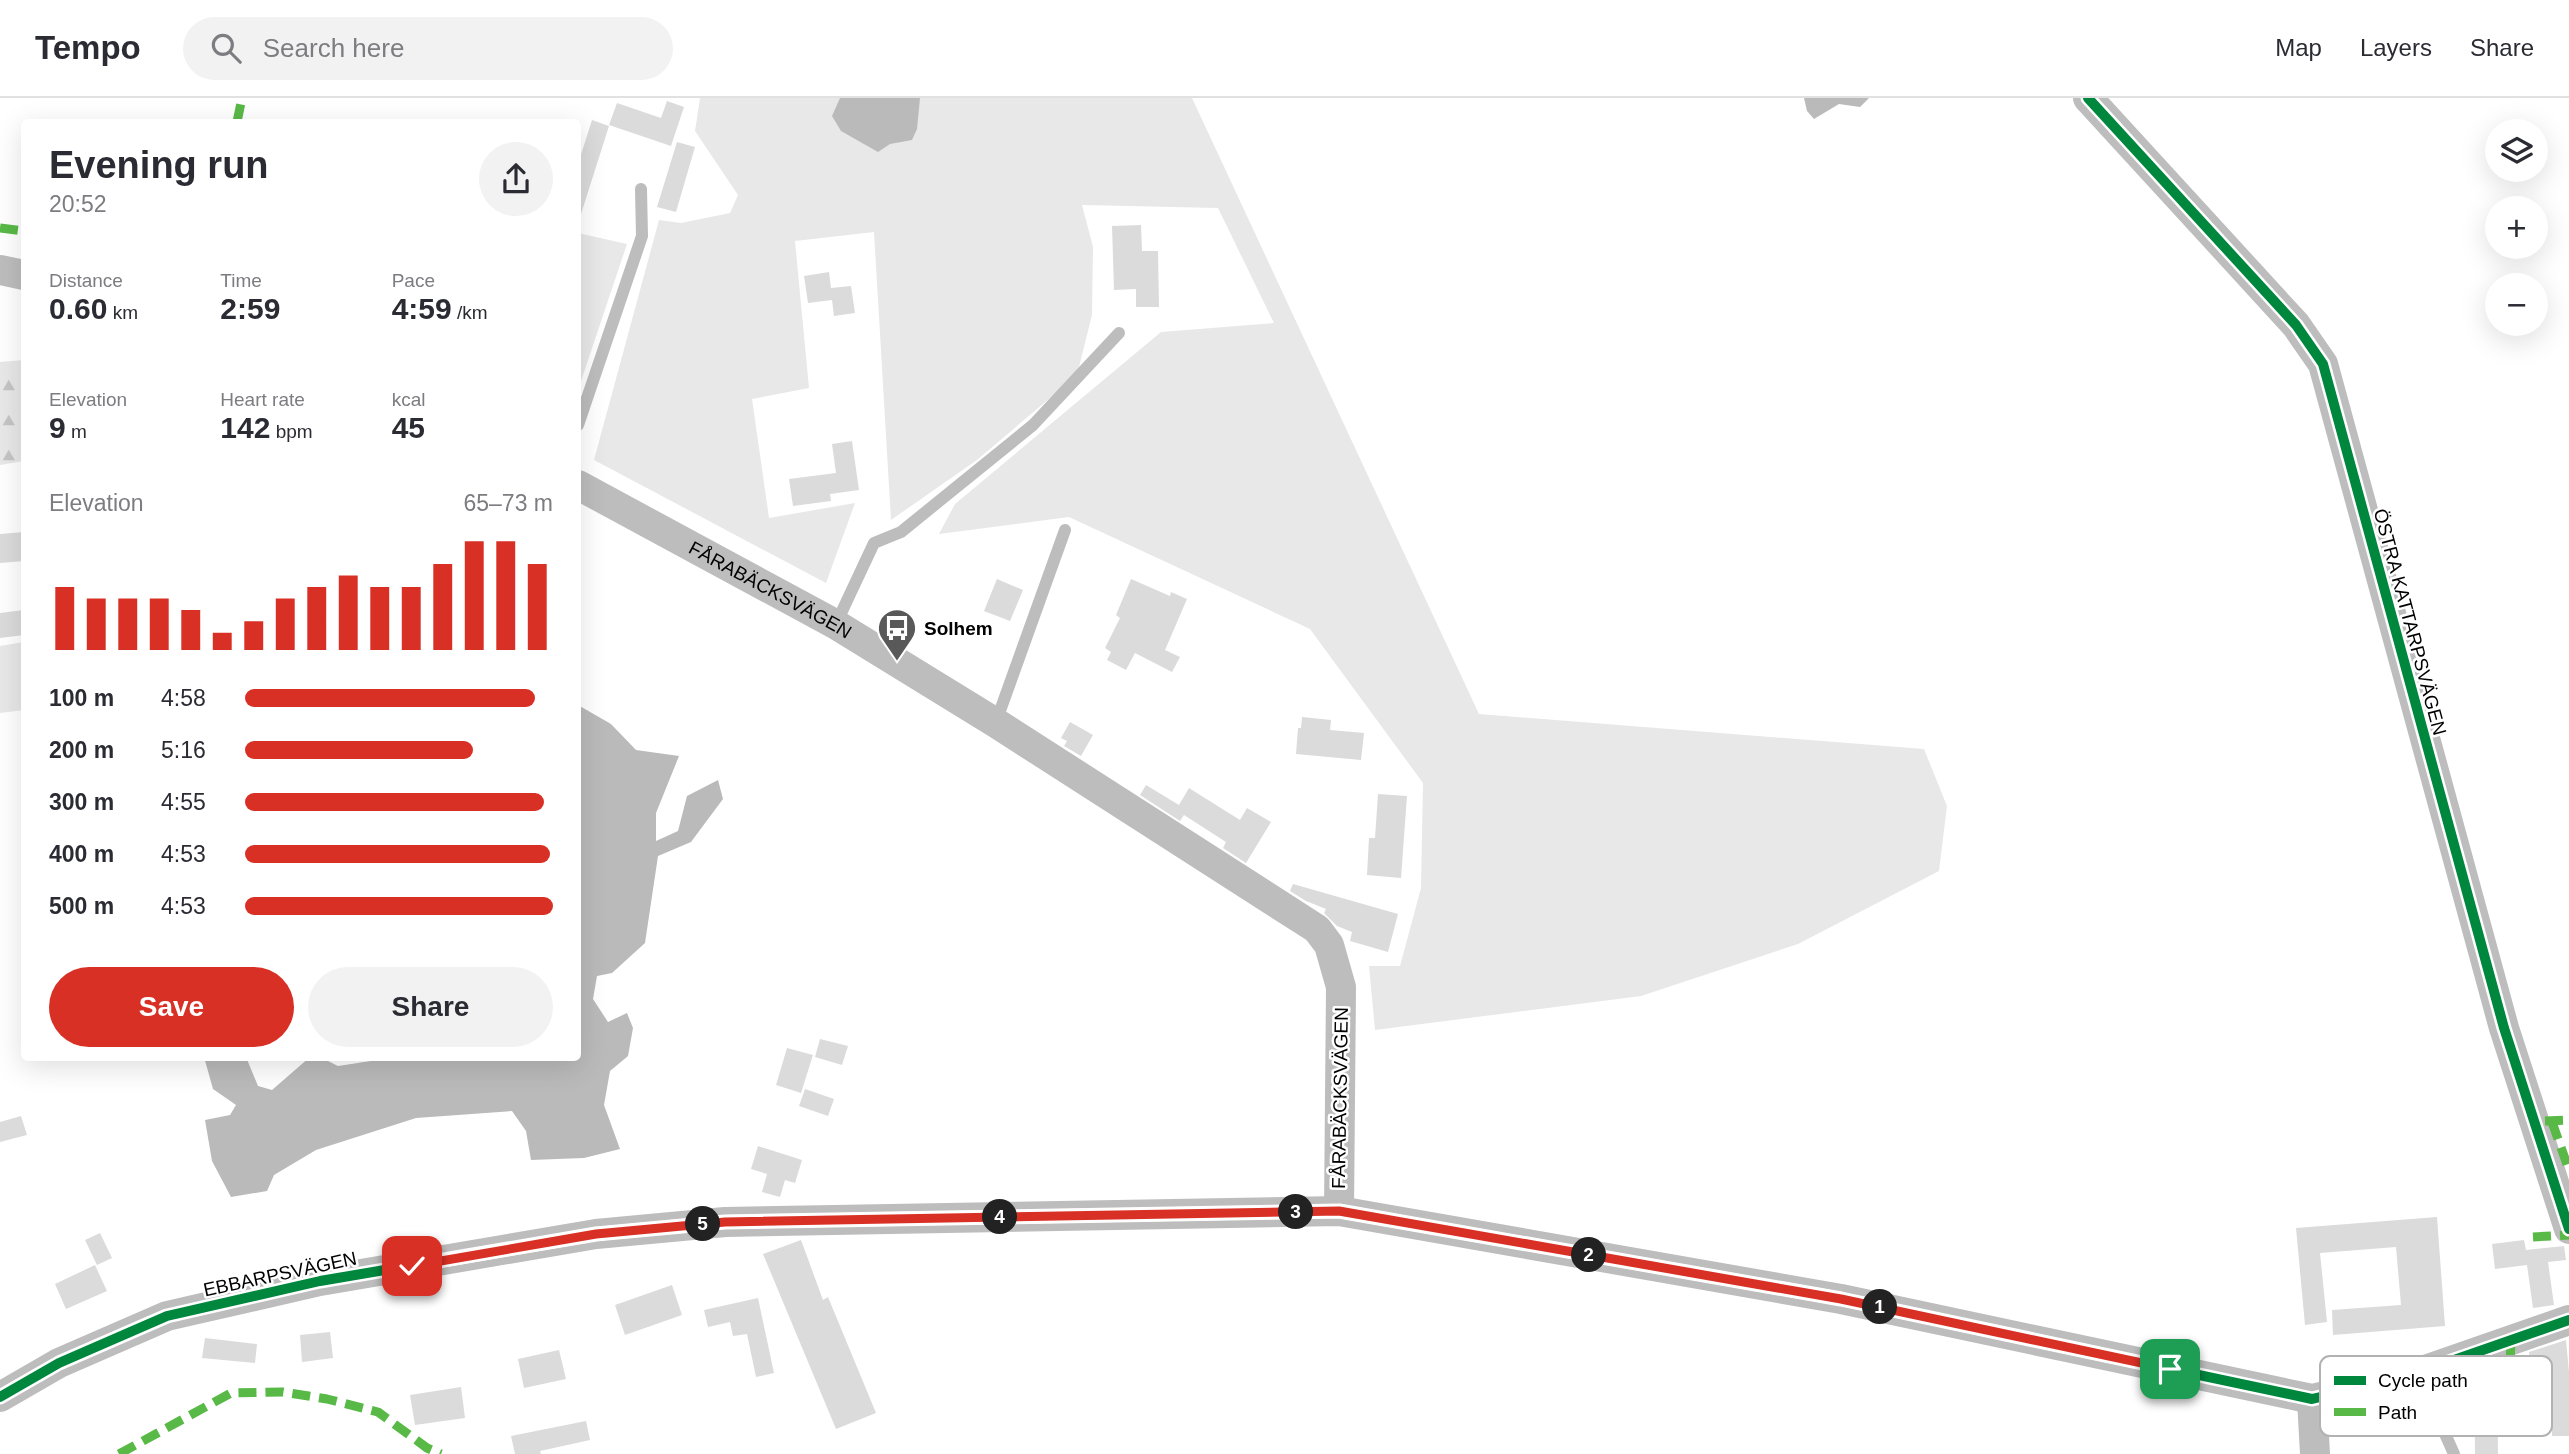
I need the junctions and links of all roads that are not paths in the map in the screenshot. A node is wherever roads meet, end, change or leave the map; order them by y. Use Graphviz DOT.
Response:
graph roads {
  1 [pos="2088,98"];
  2 [pos="641,189"];
  3 [pos="0,270"];
  4 [pos="21,274"];
  5 [pos="1119,333"];
  6 [pos="581,416"];
  7 [pos="581,487"];
  8 [pos="1065,530"];
  9 [pos="835,624"];
  10 [pos="996,723"];
  11 [pos="1339,1211"];
  12 [pos="2569,1228"];
  13 [pos="2569,1320"];
  14 [pos="2466,1356"];
  15 [pos="0,1396"];
  16 [pos="2320,1397"];
  17 [pos="2312,1399"];
  18 [pos="2446,1436"];
  19 [pos="2315,1454"];
  20 [pos="2454,1454"];
  1 -- 12 [label="street, ÖSTRA KATTARPSVÄGEN"];
  2 -- 6 [label="lane"];
  3 -- 4 [label="street"];
  5 -- 9 [label="lane"];
  7 -- 9 [label="street, FÅRABÄCKSVÄGEN"];
  8 -- 10 [label="lane"];
  9 -- 10 [label="street, FÅRABÄCKSVÄGEN"];
  10 -- 11 [label="street, FÅRABÄCKSVÄGEN"];
  11 -- 15 [label="street, EBBARPSVÄGEN"];
  11 -- 17 [label="street, FÅRABÄCKSVÄGEN"];
  13 -- 14 [label="street, FÅRABÄCKSVÄGEN"];
  16 -- 17 [label="street, FÅRABÄCKSVÄGEN"];
  17 -- 19 [label="street"];
  18 -- 20 [label="lane"];
}
